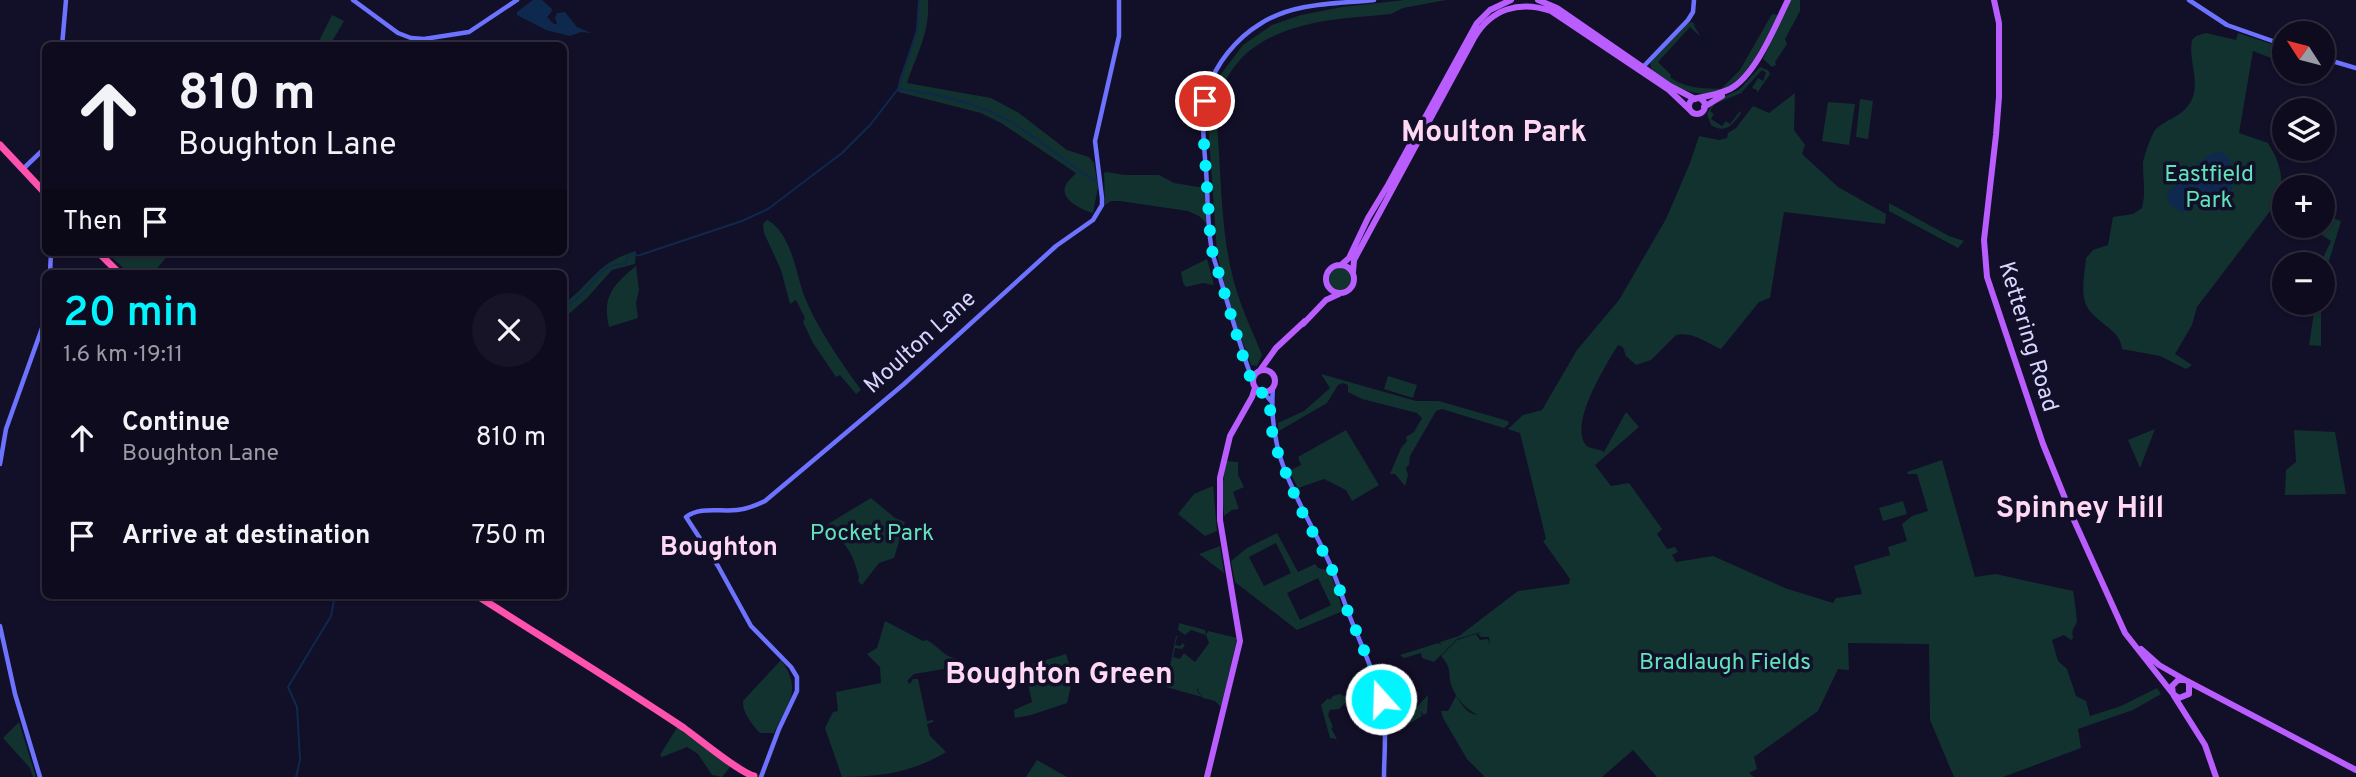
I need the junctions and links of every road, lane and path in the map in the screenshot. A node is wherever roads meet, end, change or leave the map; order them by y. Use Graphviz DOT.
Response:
graph roads {
  1 [pos="66,0"];
  2 [pos="353,0"];
  3 [pos="517,0"];
  4 [pos="1119,0"];
  5 [pos="1374,0"];
  6 [pos="1511,0"];
  7 [pos="1538,0"];
  8 [pos="1694,0"];
  9 [pos="1788,0"];
  10 [pos="1994,0"];
  11 [pos="2189,0"];
  12 [pos="1583,26"];
  13 [pos="1769,40"];
  14 [pos="2272,41"];
  15 [pos="62,42"];
  16 [pos="1608,50"];
  17 [pos="2335,62"];
  18 [pos="1640,66"];
  19 [pos="2356,68"];
  20 [pos="1670,86"];
  21 [pos="1714,95"];
  22 [pos="1696,99"];
  23 [pos="1704,107"];
  24 [pos="1690,110"];
  25 [pos="0,145"];
  26 [pos="42,151"];
  27 [pos="1407,163"];
  28 [pos="24,168"];
  29 [pos="1388,186"];
  30 [pos="42,189"];
  31 [pos="102,256"];
  32 [pos="1341,265"];
  33 [pos="117,270"];
  34 [pos="1353,272"];
  35 [pos="1328,286"];
  36 [pos="1340,293"];
  37 [pos="1326,300"];
  38 [pos="42,329"];
  39 [pos="1272,354"];
  40 [pos="1247,368"];
  41 [pos="1259,372"];
  42 [pos="1272,372"];
  43 [pos="1254,385"];
  44 [pos="1273,387"];
  45 [pos="1264,393"];
  46 [pos="1252,397"];
  47 [pos="1271,402"];
  48 [pos="0,464"];
  49 [pos="482,599"];
  50 [pos="0,626"];
  51 [pos="2122,626"];
  52 [pos="2162,667"];
  53 [pos="2162,680"];
  54 [pos="2185,680"];
  55 [pos="2174,695"];
  56 [pos="2188,695"];
  57 [pos="2213,695"];
  58 [pos="2186,715"];
  59 [pos="2356,771"];
  60 [pos="40,777"];
  61 [pos="755,777"];
  62 [pos="1207,777"];
  63 [pos="1384,777"];
  64 [pos="2216,777"];
  1 -- 15 [label="street"];
  2 -- 3 [label="street"];
  4 -- 61 [label="street, Moulton Lane"];
  5 -- 40 [label="street"];
  6 -- 29 [label="main road"];
  7 -- 12 [label="main road"];
  8 -- 18 [label="street"];
  9 -- 13 [label="main road"];
  10 -- 51 [label="main road, Kettering Road"];
  11 -- 14 [label="street"];
  12 -- 16 [label="main road"];
  12 -- 18 [label="main road"];
  13 -- 21 [label="main road"];
  13 -- 23 [label="main road"];
  16 -- 18 [label="main road"];
  16 -- 27 [label="main road"];
  17 -- 19 [label="street"];
  18 -- 20 [label="main road"];
  18 -- 24 [label="main road"];
  20 -- 21 [label="main road"];
  20 -- 22 [label="main road"];
  21 -- 22 [label="main road"];
  22 -- 23 [label="main road"];
  22 -- 24 [label="main road"];
  23 -- 24 [label="main road"];
  25 -- 28 [label="highway"];
  26 -- 28 [label="street"];
  27 -- 29 [label="main road"];
  27 -- 34 [label="main road"];
  28 -- 30 [label="highway"];
  29 -- 32 [label="main road"];
  31 -- 33 [label="highway"];
  32 -- 34 [label="main road"];
  32 -- 35 [label="main road"];
  34 -- 36 [label="main road"];
  35 -- 36 [label="main road"];
  35 -- 37 [label="main road"];
  36 -- 37 [label="main road"];
  37 -- 39 [label="main road"];
  38 -- 48 [label="street"];
  39 -- 41 [label="main road"];
  39 -- 42 [label="main road"];
  40 -- 41 [label="street"];
  40 -- 43 [label="street"];
  41 -- 42 [label="main road"];
  41 -- 43 [label="main road"];
  42 -- 44 [label="main road"];
  43 -- 45 [label="main road"];
  43 -- 46 [label="main road"];
  44 -- 45 [label="main road"];
  44 -- 47 [label="street"];
  45 -- 46 [label="main road"];
  45 -- 47 [label="street"];
  46 -- 62 [label="main road"];
  47 -- 63 [label="street"];
  49 -- 61 [label="highway"];
  50 -- 60 [label="street"];
  51 -- 52 [label="main road, Kettering Road"];
  51 -- 53 [label="main road, Kettering Road"];
  52 -- 53 [label="main road"];
  52 -- 54 [label="main road, Kettering Road"];
  53 -- 55 [label="main road, Kettering Road"];
  54 -- 55 [label="main road"];
  54 -- 56 [label="main road"];
  54 -- 57 [label="main road, Kettering Road"];
  55 -- 56 [label="main road"];
  55 -- 58 [label="main road, Kettering Road"];
  56 -- 57 [label="main road"];
  56 -- 58 [label="main road"];
  57 -- 59 [label="main road, Kettering Road"];
  58 -- 64 [label="main road, Kettering Road"];
}
